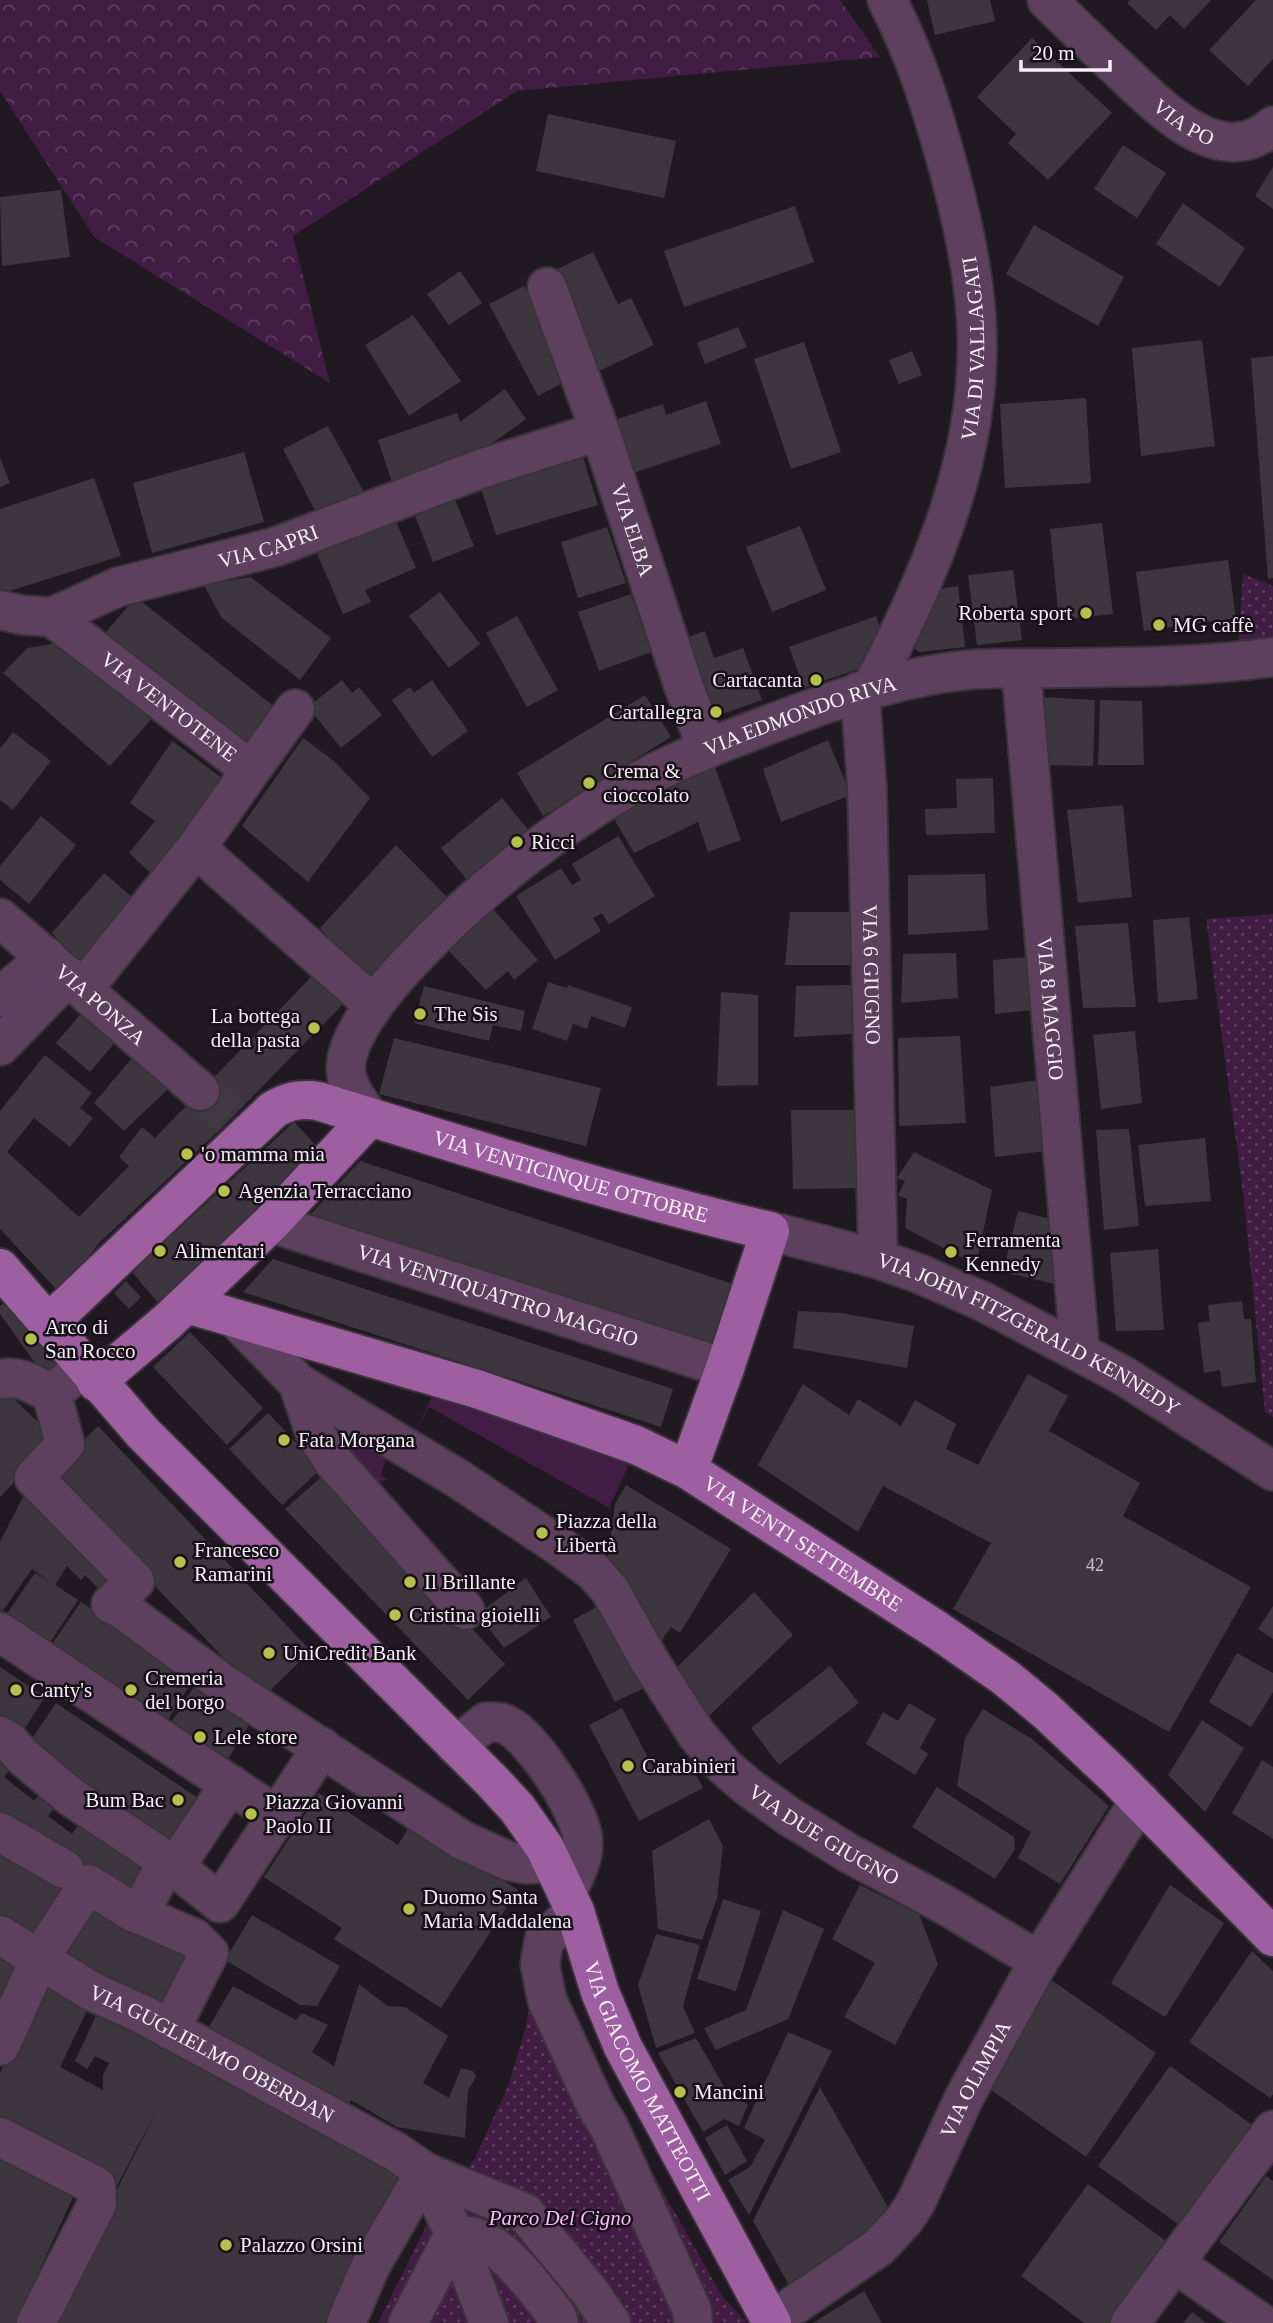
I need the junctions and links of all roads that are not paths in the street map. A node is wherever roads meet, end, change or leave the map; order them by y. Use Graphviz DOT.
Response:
graph roads {
  1 [pos="887,0"];
  2 [pos="1047,0"];
  3 [pos="1273,126"];
  4 [pos="547,287"];
  5 [pos="600,431"];
  6 [pos="0,610"];
  7 [pos="52,617"];
  8 [pos="1273,657"];
  9 [pos="1021,668"];
  10 [pos="865,690"];
  11 [pos="295,709"];
  12 [pos="707,748"];
  13 [pos="251,770"];
  14 [pos="196,848"];
  15 [pos="0,918"];
  16 [pos="66,974"];
  17 [pos="0,997"];
  18 [pos="374,1005"];
  19 [pos="0,1046"];
  20 [pos="200,1091"];
  21 [pos="370,1117"];
  22 [pos="271,1223"];
  23 [pos="770,1231"];
  24 [pos="877,1259"];
  25 [pos="0,1268"];
  26 [pos="187,1304"];
  27 [pos="235,1318"];
  28 [pos="49,1323"];
  29 [pos="1080,1351"];
  30 [pos="725,1368"];
  31 [pos="90,1374"];
  32 [pos="0,1379"];
  33 [pos="298,1383"];
  34 [pos="52,1394"];
  35 [pos="688,1470"];
  36 [pos="1273,1471"];
  37 [pos="464,1610"];
  38 [pos="0,1632"];
  39 [pos="0,1736"];
  40 [pos="456,1746"];
  41 [pos="322,1747"];
  42 [pos="230,1784"];
  43 [pos="1140,1800"];
  44 [pos="276,1815"];
  45 [pos="0,1832"];
  46 [pos="79,1879"];
  47 [pos="565,1889"];
  48 [pos="133,1912"];
  49 [pos="0,1935"];
  50 [pos="1273,1937"];
  51 [pos="40,1958"];
  52 [pos="1039,1961"];
  53 [pos="170,2030"];
  54 [pos="0,2046"];
  55 [pos="0,2137"];
  56 [pos="1270,2140"];
  57 [pos="425,2172"];
  58 [pos="457,2239"];
  59 [pos="1174,2263"];
  60 [pos="549,2308"];
  61 [pos="772,2322"];
  62 [pos="36,2323"];
  63 [pos="346,2323"];
  64 [pos="408,2323"];
  65 [pos="490,2323"];
  66 [pos="611,2323"];
  67 [pos="693,2323"];
  68 [pos="1130,2323"];
  69 [pos="1261,2323"];
  1 -- 10 [label="street, VIA DI VALLAGATI"];
  2 -- 3 [label="street, VIA PO"];
  4 -- 5 [label="street, VIA ELBA"];
  5 -- 7 [label="street, VIA CAPRI"];
  5 -- 12 [label="street, VIA ELBA"];
  6 -- 7 [label="street"];
  7 -- 13 [label="street, VIA VENTOTENE"];
  8 -- 9 [label="street, VIA EDMONDO RIVA"];
  9 -- 10 [label="street, VIA EDMONDO RIVA"];
  9 -- 29 [label="street, VIA 8 MAGGIO"];
  10 -- 12 [label="street, VIA EDMONDO RIVA"];
  10 -- 24 [label="street, VIA 6 GIUGNO"];
  11 -- 13 [label="street"];
  12 -- 18 [label="street, VIA EDMONDO RIVA"];
  13 -- 14 [label="street, VIA VENTOTENE"];
  14 -- 16 [label="street, VIA VENTOTENE"];
  14 -- 18 [label="street"];
  15 -- 16 [label="street, VIA PONZA"];
  16 -- 17 [label="street"];
  16 -- 19 [label="street"];
  16 -- 20 [label="street, VIA PONZA"];
  18 -- 21 [label="street, VIA EDMONDO RIVA"];
  21 -- 22 [label="main road"];
  21 -- 23 [label="main road, VIA VENTICINQUE OTTOBRE"];
  21 -- 28 [label="main road, VIA VENTICINQUE OTTOBRE"];
  22 -- 26 [label="main road"];
  22 -- 30 [label="street, VIA VENTIQUATTRO MAGGIO"];
  23 -- 24 [label="street, VIA JOHN FITZGERALD KENNEDY"];
  23 -- 30 [label="main road"];
  24 -- 29 [label="street, VIA JOHN FITZGERALD KENNEDY"];
  25 -- 28 [label="main road, VIA GIACOMO MATTEOTTI"];
  26 -- 27 [label="main road"];
  26 -- 31 [label="main road"];
  27 -- 33 [label="street"];
  27 -- 35 [label="main road, VIA VENTI SETTEMBRE"];
  28 -- 31 [label="main road, VIA GIACOMO MATTEOTTI"];
  29 -- 36 [label="street, VIA JOHN FITZGERALD KENNEDY"];
  30 -- 35 [label="main road"];
  31 -- 34 [label="street"];
  31 -- 40 [label="main road, VIA GIACOMO MATTEOTTI"];
  32 -- 34 [label="street"];
  33 -- 37 [label="street"];
  33 -- 52 [label="street, VIA DUE GIUGNO"];
  34 -- 41 [label="street"];
  35 -- 43 [label="main road, VIA VENTI SETTEMBRE"];
  38 -- 42 [label="street"];
  39 -- 48 [label="street"];
  40 -- 47 [label="main road, VIA GIACOMO MATTEOTTI"];
  40 -- 47 [label="street"];
  41 -- 44 [label="street"];
  41 -- 47 [label="street"];
  42 -- 44 [label="street"];
  42 -- 44 [label="street"];
  43 -- 50 [label="main road, VIA VENTI SETTEMBRE"];
  43 -- 52 [label="street, VIA OLIMPIA"];
  45 -- 46 [label="street"];
  46 -- 48 [label="street"];
  46 -- 51 [label="street"];
  47 -- 61 [label="main road, VIA GIACOMO MATTEOTTI"];
  47 -- 67 [label="street"];
  48 -- 53 [label="street"];
  49 -- 51 [label="street, VIA GUGLIELMO OBERDAN"];
  51 -- 53 [label="street, VIA GUGLIELMO OBERDAN"];
  51 -- 54 [label="street"];
  52 -- 61 [label="street, VIA OLIMPIA"];
  53 -- 57 [label="street, VIA GUGLIELMO OBERDAN"];
  55 -- 62 [label="street"];
  56 -- 59 [label="street"];
  57 -- 58 [label="street"];
  57 -- 63 [label="street"];
  57 -- 66 [label="street, VIA GUGLIELMO OBERDAN"];
  58 -- 60 [label="street"];
  58 -- 64 [label="street"];
  58 -- 65 [label="street"];
  59 -- 68 [label="street"];
  59 -- 69 [label="street"];
  60 -- 65 [label="street"];
}
